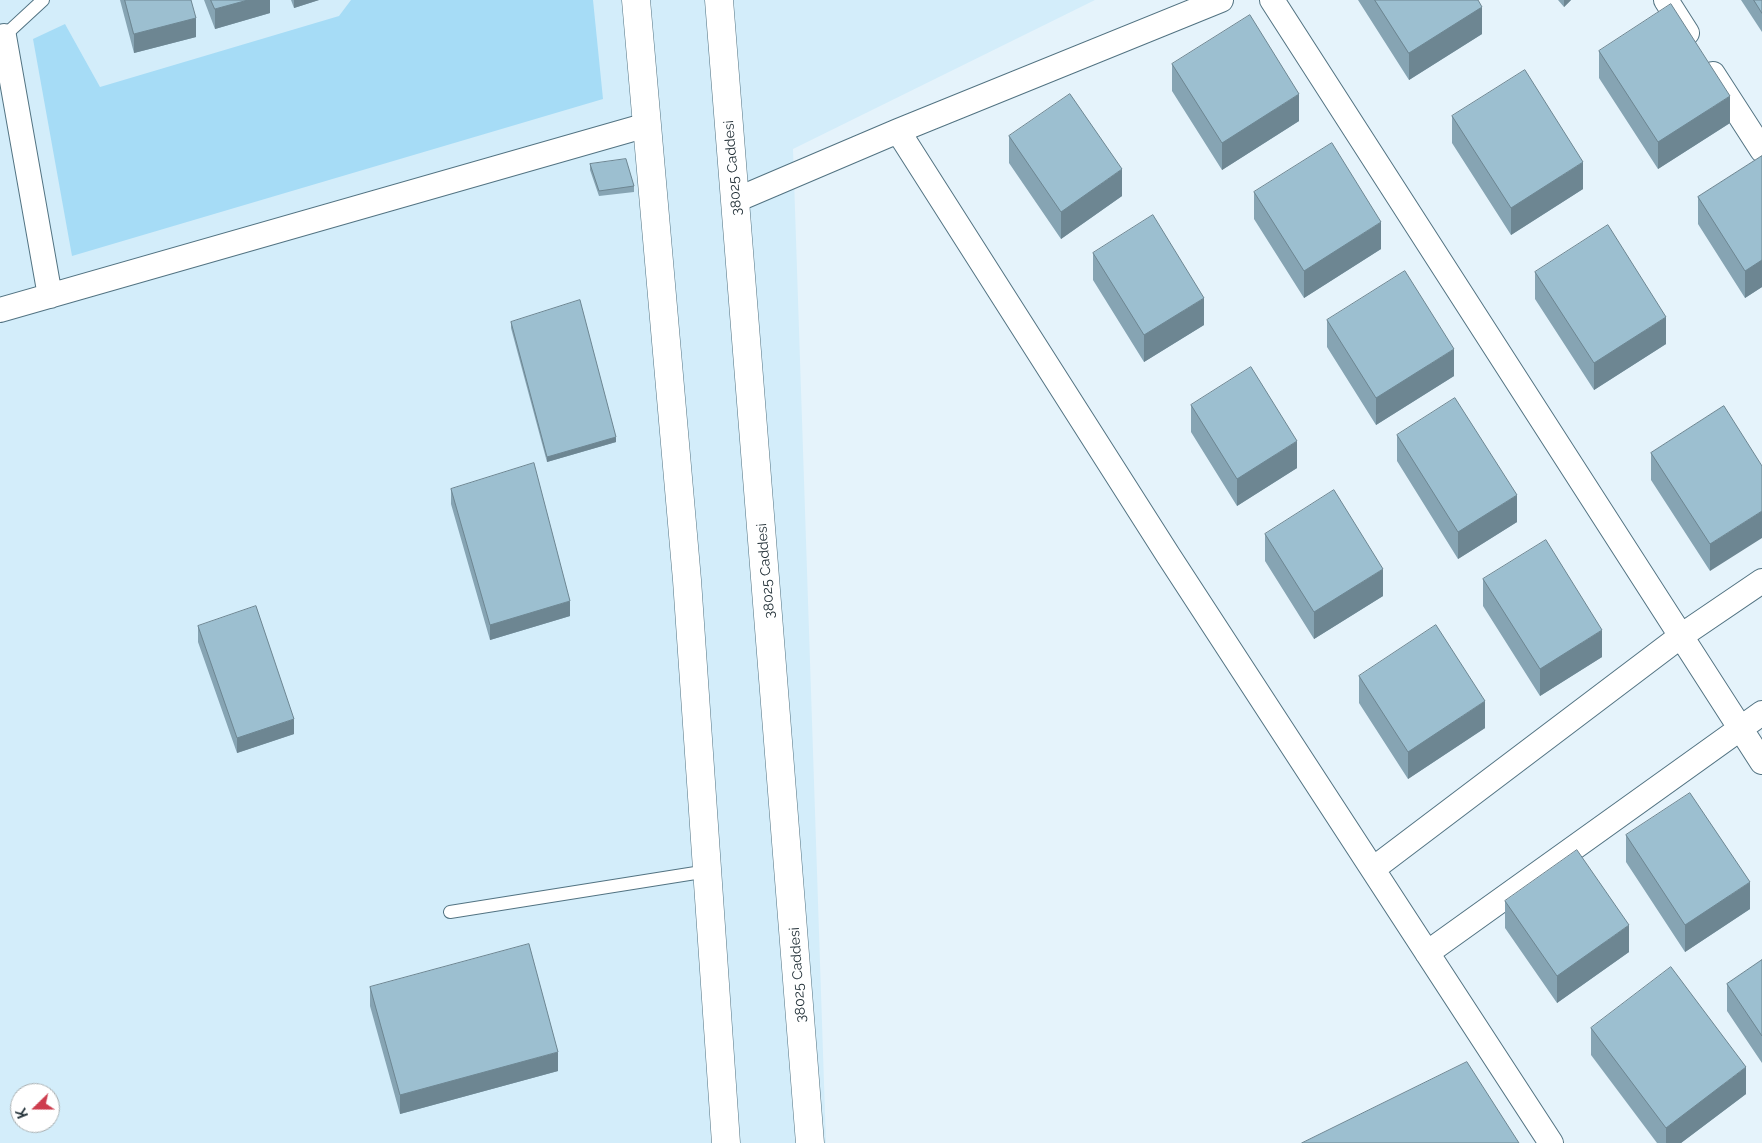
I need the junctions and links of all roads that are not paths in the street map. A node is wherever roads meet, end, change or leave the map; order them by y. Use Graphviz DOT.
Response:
graph roads {
  1 [pos="43,0"];
  2 [pos="636,0"];
  3 [pos="720,0"];
  4 [pos="1221,0"];
  5 [pos="1272,0"];
  6 [pos="1666,0"];
  7 [pos="4,36"];
  8 [pos="647,125"];
  9 [pos="898,131"];
  10 [pos="1762,150"];
  11 [pos="736,200"];
  12 [pos="50,296"];
  13 [pos="0,310"];
  14 [pos="1762,580"];
  15 [pos="1681,636"];
  16 [pos="1762,713"];
  17 [pos="1740,728"];
  18 [pos="1762,762"];
  19 [pos="1373,869"];
  20 [pos="708,872"];
  21 [pos="450,912"];
  22 [pos="1427,953"];
  23 [pos="726,1143"];
  24 [pos="810,1143"];
  25 [pos="1551,1143"];
  1 -- 7 [label="lane"];
  2 -- 8 [label="main road"];
  3 -- 11 [label="main road, 38025 Caddesi"];
  4 -- 9 [label="street"];
  5 -- 15 [label="street"];
  6 -- 10 [label="street"];
  7 -- 12 [label="street"];
  8 -- 12 [label="street"];
  8 -- 20 [label="main road"];
  9 -- 11 [label="street"];
  9 -- 19 [label="street"];
  11 -- 24 [label="main road, 38025 Caddesi"];
  12 -- 13 [label="street"];
  14 -- 15 [label="street"];
  15 -- 17 [label="street"];
  15 -- 19 [label="street"];
  16 -- 17 [label="street"];
  17 -- 18 [label="street"];
  17 -- 22 [label="street"];
  19 -- 22 [label="street"];
  20 -- 21 [label="lane"];
  20 -- 23 [label="main road"];
  22 -- 25 [label="street"];
}
